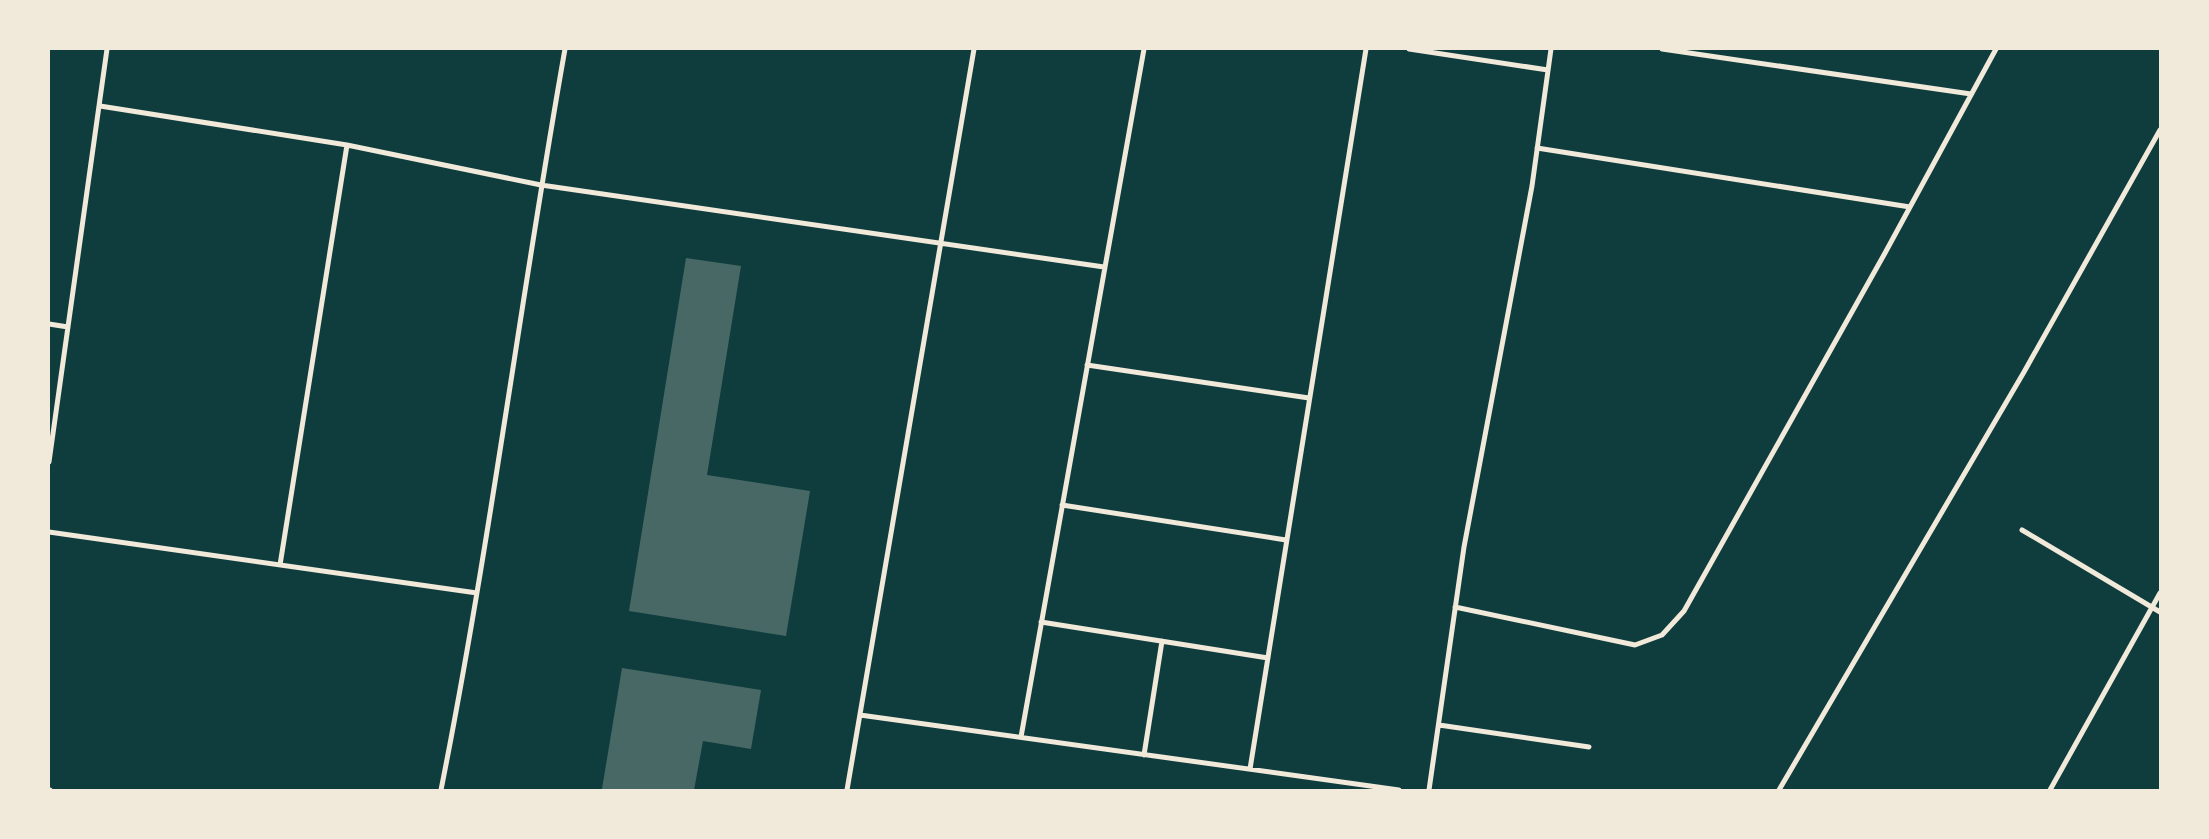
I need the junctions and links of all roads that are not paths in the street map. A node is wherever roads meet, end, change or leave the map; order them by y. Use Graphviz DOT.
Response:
graph roads {
  1 [pos="108,49"];
  2 [pos="565,49"];
  3 [pos="974,49"];
  4 [pos="1144,49"];
  5 [pos="1366,49"];
  6 [pos="1409,49"];
  7 [pos="1551,49"];
  8 [pos="1662,49"];
  9 [pos="1996,49"];
  10 [pos="1548,70"];
  11 [pos="1971,94"];
  12 [pos="100,106"];
  13 [pos="2160,130"];
  14 [pos="347,145"];
  15 [pos="1538,148"];
  16 [pos="541,185"];
  17 [pos="1910,207"];
  18 [pos="941,243"];
  19 [pos="1104,267"];
  20 [pos="49,324"];
  21 [pos="68,327"];
  22 [pos="1087,364"];
  23 [pos="1310,398"];
  24 [pos="49,462"];
  25 [pos="1062,505"];
  26 [pos="2022,530"];
  27 [pos="49,532"];
  28 [pos="1286,540"];
  29 [pos="280,565"];
  30 [pos="477,593"];
  31 [pos="2160,593"];
  32 [pos="1456,607"];
  33 [pos="2153,608"];
  34 [pos="2160,612"];
  35 [pos="1041,622"];
  36 [pos="1162,641"];
  37 [pos="1268,658"];
  38 [pos="860,715"];
  39 [pos="1438,725"];
  40 [pos="1021,737"];
  41 [pos="1589,747"];
  42 [pos="1144,755"];
  43 [pos="1250,769"];
  44 [pos="441,790"];
  45 [pos="847,790"];
  46 [pos="1400,790"];
  47 [pos="1428,790"];
  48 [pos="1779,790"];
  49 [pos="2050,790"];
  1 -- 12 [label="street"];
  2 -- 16 [label="street"];
  3 -- 18 [label="street"];
  4 -- 19 [label="street"];
  5 -- 23 [label="street"];
  6 -- 10 [label="street"];
  7 -- 10 [label="street"];
  8 -- 11 [label="street"];
  9 -- 11 [label="street"];
  10 -- 15 [label="street"];
  11 -- 17 [label="street"];
  12 -- 14 [label="street"];
  12 -- 21 [label="street"];
  13 -- 48 [label="street"];
  14 -- 16 [label="street"];
  14 -- 29 [label="street"];
  15 -- 17 [label="street"];
  15 -- 32 [label="street"];
  16 -- 18 [label="street"];
  16 -- 30 [label="street"];
  17 -- 32 [label="street"];
  18 -- 19 [label="street"];
  18 -- 38 [label="street"];
  19 -- 22 [label="street"];
  20 -- 21 [label="street"];
  21 -- 24 [label="street"];
  22 -- 23 [label="street"];
  22 -- 25 [label="street"];
  23 -- 28 [label="street"];
  25 -- 28 [label="street"];
  25 -- 35 [label="street"];
  26 -- 33 [label="street"];
  27 -- 29 [label="street"];
  28 -- 37 [label="street"];
  29 -- 30 [label="street"];
  30 -- 44 [label="street"];
  31 -- 33 [label="street"];
  32 -- 39 [label="street"];
  33 -- 34 [label="street"];
  33 -- 49 [label="street"];
  35 -- 36 [label="street"];
  35 -- 40 [label="street"];
  36 -- 37 [label="street"];
  36 -- 42 [label="street"];
  37 -- 43 [label="street"];
  38 -- 40 [label="street"];
  38 -- 45 [label="street"];
  39 -- 41 [label="street"];
  39 -- 47 [label="street"];
  40 -- 42 [label="street"];
  42 -- 43 [label="street"];
  43 -- 46 [label="street"];
}
